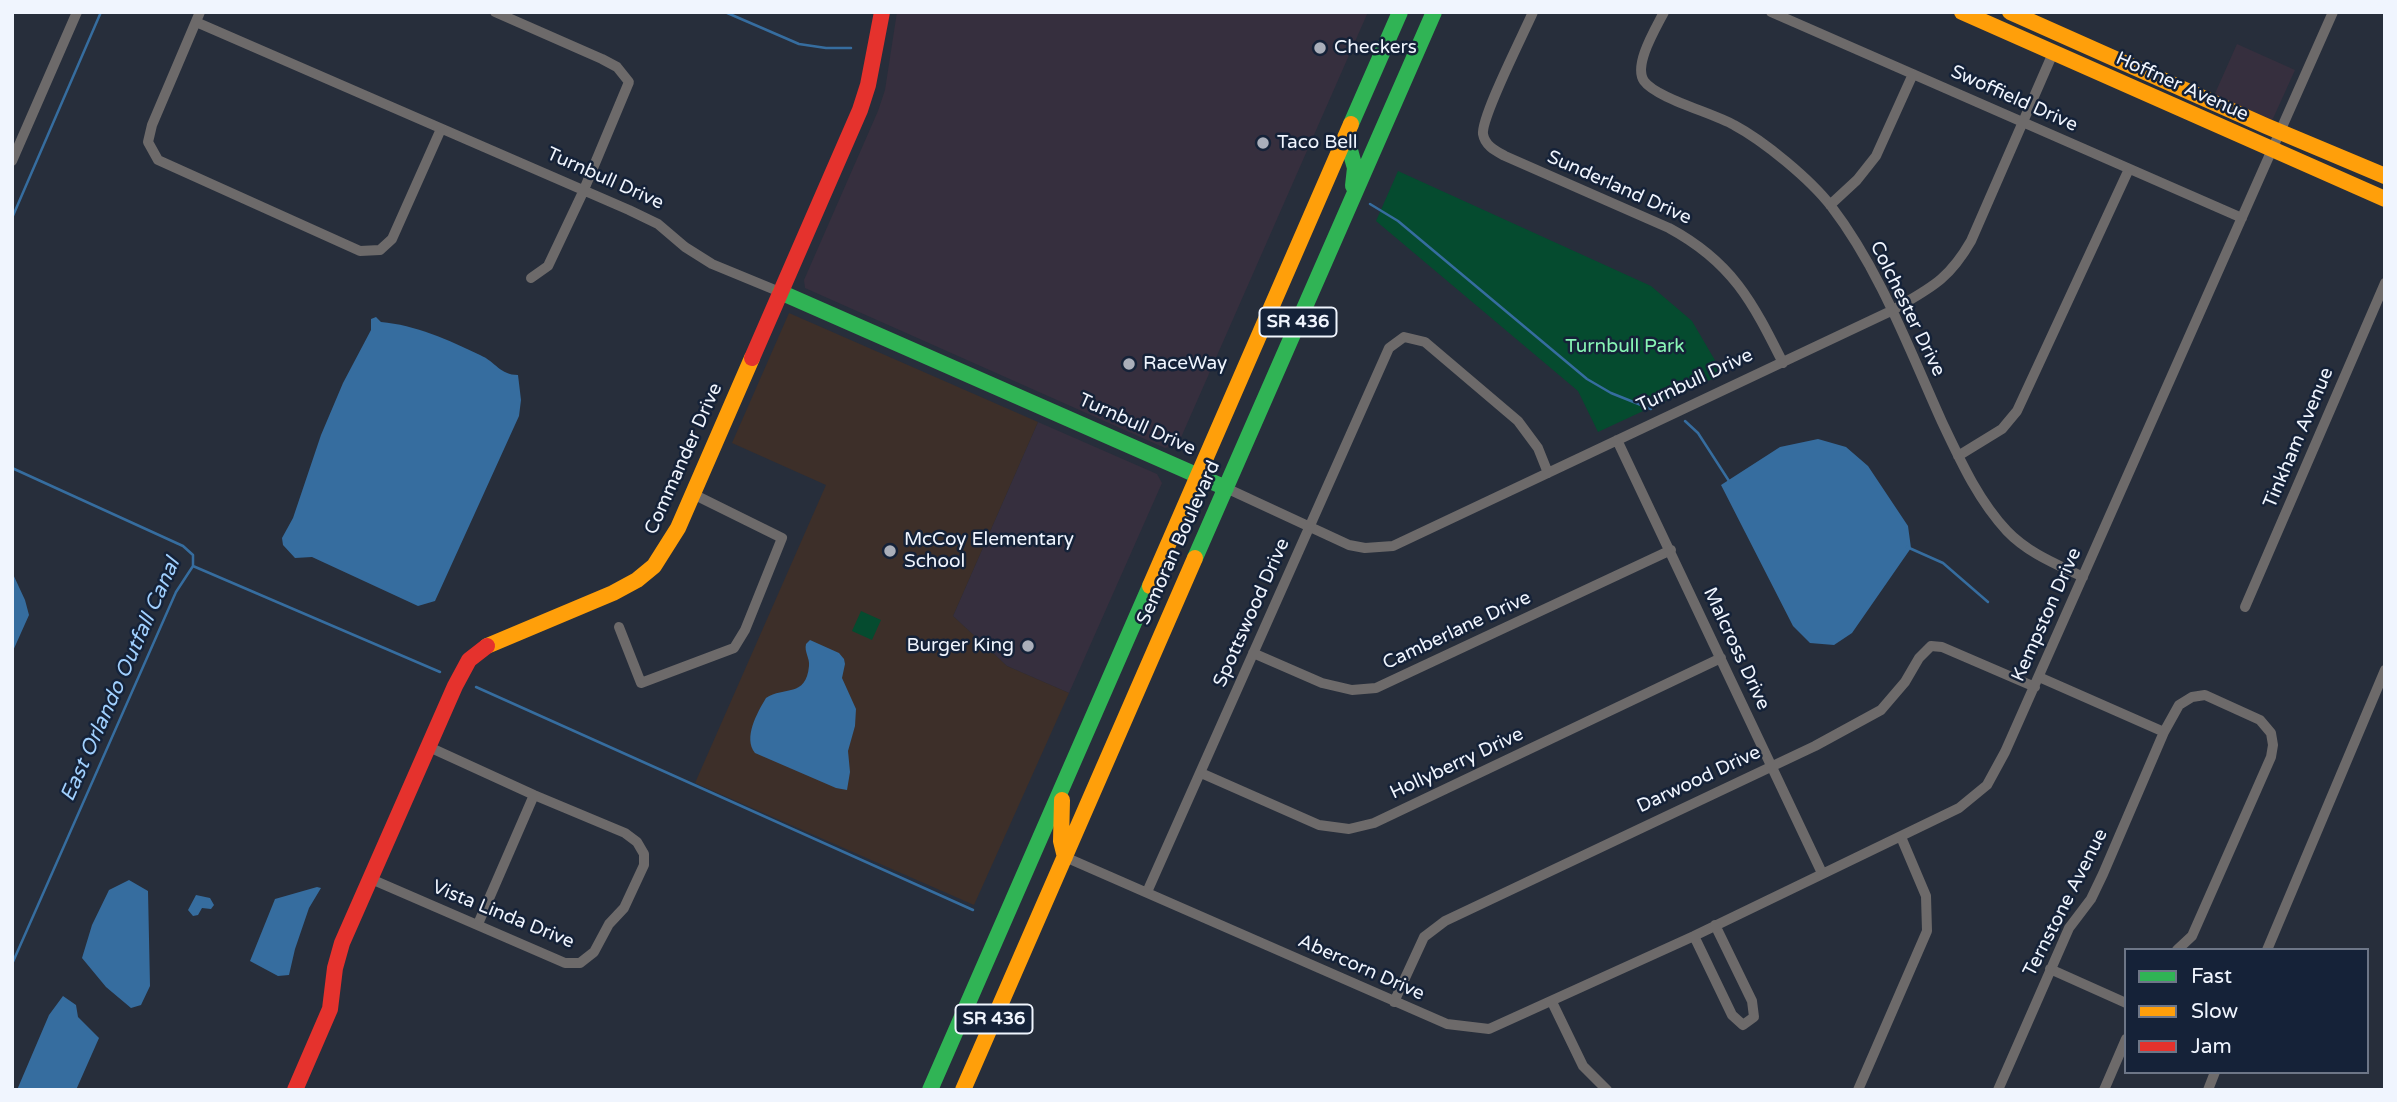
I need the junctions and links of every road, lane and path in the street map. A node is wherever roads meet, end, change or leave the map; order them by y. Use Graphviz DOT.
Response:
graph roads {
  1 [pos="77,12"];
  2 [pos="495,12"];
  3 [pos="882,12"];
  4 [pos="1400,12"];
  5 [pos="1434,12"];
  6 [pos="1533,12"];
  7 [pos="1664,12"];
  8 [pos="1771,12"];
  9 [pos="1962,12"];
  10 [pos="1979,12"];
  11 [pos="2010,12"];
  12 [pos="2333,12"];
  13 [pos="198,17"];
  14 [pos="2083,44"];
  15 [pos="2053,53"];
  16 [pos="1913,74"];
  17 [pos="2023,122"];
  18 [pos="441,129"];
  19 [pos="2279,131"];
  20 [pos="1346,136"];
  21 [pos="2272,149"];
  22 [pos="12,160"];
  23 [pos="2129,169"];
  24 [pos="2385,176"];
  25 [pos="583,192"];
  26 [pos="2385,199"];
  27 [pos="1351,200"];
  28 [pos="1830,205"];
  29 [pos="2242,218"];
  30 [pos="531,278"];
  31 [pos="2385,284"];
  32 [pos="780,292"];
  33 [pos="1891,311"];
  34 [pos="1783,363"];
  35 [pos="1617,440"];
  36 [pos="1958,456"];
  37 [pos="1548,473"];
  38 [pos="1198,476"];
  39 [pos="1226,488"];
  40 [pos="693,494"];
  41 [pos="1310,527"];
  42 [pos="1671,550"];
  43 [pos="2083,577"];
  44 [pos="2245,607"];
  45 [pos="620,627"];
  46 [pos="1253,653"];
  47 [pos="1721,658"];
  48 [pos="2385,670"];
  49 [pos="2037,682"];
  50 [pos="2164,732"];
  51 [pos="429,747"];
  52 [pos="1772,765"];
  53 [pos="1201,773"];
  54 [pos="1063,786"];
  55 [pos="534,795"];
  56 [pos="1901,837"];
  57 [pos="1035,849"];
  58 [pos="1065,857"];
  59 [pos="1822,873"];
  60 [pos="371,879"];
  61 [pos="1147,892"];
  62 [pos="1038,917"];
  63 [pos="478,924"];
  64 [pos="1715,925"];
  65 [pos="1694,936"];
  66 [pos="2179,948"];
  67 [pos="2268,948"];
  68 [pos="2050,969"];
  69 [pos="1394,1002"];
  70 [pos="1552,1002"];
  71 [pos="2124,1002"];
  72 [pos="2124,1044"];
  73 [pos="295,1090"];
  74 [pos="930,1090"];
  75 [pos="963,1090"];
  76 [pos="1607,1090"];
  77 [pos="1858,1090"];
  78 [pos="1998,1090"];
  79 [pos="2104,1090"];
  1 -- 22 [label="street"];
  2 -- 25 [label="street"];
  3 -- 32 [label="main road, Commander Drive"];
  4 -- 20 [label="main road, Semoran Boulevard / SR 436"];
  5 -- 27 [label="main road, Semoran Boulevard / SR 436"];
  6 -- 34 [label="street, Sunderland Drive"];
  7 -- 28 [label="street, Colchester Drive"];
  8 -- 16 [label="street, Swoffield Drive"];
  9 -- 15 [label="main road, Hoffner Avenue"];
  10 -- 14 [label="main road"];
  11 -- 14 [label="main road, Hoffner Avenue"];
  12 -- 19 [label="street, Kempston Drive"];
  13 -- 18 [label="street, Turnbull Drive"];
  13 -- 18 [label="street"];
  14 -- 19 [label="main road, Hoffner Avenue"];
  15 -- 17 [label="street, Turnbull Drive"];
  15 -- 21 [label="main road, Hoffner Avenue"];
  16 -- 17 [label="street, Swoffield Drive"];
  16 -- 28 [label="street"];
  17 -- 23 [label="street, Swoffield Drive"];
  17 -- 33 [label="street, Turnbull Drive"];
  18 -- 25 [label="street, Turnbull Drive"];
  19 -- 21 [label="street, Kempston Drive"];
  19 -- 24 [label="main road, Hoffner Avenue"];
  20 -- 27 [label="main road"];
  20 -- 38 [label="main road, Semoran Boulevard / SR 436"];
  21 -- 26 [label="main road, Hoffner Avenue"];
  21 -- 29 [label="street, Kempston Drive"];
  23 -- 29 [label="street, Swoffield Drive"];
  23 -- 36 [label="street"];
  25 -- 30 [label="street"];
  25 -- 32 [label="street, Turnbull Drive"];
  27 -- 39 [label="main road, Semoran Boulevard / SR 436"];
  28 -- 33 [label="street, Colchester Drive"];
  29 -- 43 [label="street, Kempston Drive"];
  31 -- 44 [label="street, Tinkham Avenue"];
  32 -- 38 [label="main road, Turnbull Drive"];
  32 -- 40 [label="main road, Commander Drive"];
  33 -- 34 [label="street, Turnbull Drive"];
  33 -- 36 [label="street, Colchester Drive"];
  34 -- 35 [label="street, Turnbull Drive"];
  35 -- 37 [label="street, Turnbull Drive"];
  35 -- 42 [label="street, Malcross Drive"];
  36 -- 43 [label="street, Colchester Drive"];
  37 -- 41 [label="street, Turnbull Drive"];
  37 -- 41 [label="street, Spottswood Drive"];
  38 -- 39 [label="main road, Turnbull Drive"];
  38 -- 54 [label="main road, Semoran Boulevard / SR 436"];
  39 -- 41 [label="street, Turnbull Drive"];
  39 -- 58 [label="main road, Semoran Boulevard / SR 436"];
  40 -- 45 [label="street"];
  40 -- 51 [label="main road, Commander Drive"];
  41 -- 46 [label="street, Spottswood Drive"];
  42 -- 46 [label="street, Camberlane Drive"];
  42 -- 47 [label="street, Malcross Drive"];
  43 -- 49 [label="street, Kempston Drive"];
  46 -- 53 [label="street, Spottswood Drive"];
  47 -- 52 [label="street, Malcross Drive"];
  47 -- 53 [label="street, Hollyberry Drive"];
  48 -- 67 [label="street"];
  49 -- 50 [label="street, Darwood Drive"];
  49 -- 52 [label="street, Darwood Drive"];
  49 -- 56 [label="street, Kempston Drive"];
  50 -- 66 [label="street, Ternstone Avenue"];
  50 -- 68 [label="street, Ternstone Avenue"];
  51 -- 55 [label="street"];
  51 -- 60 [label="main road, Commander Drive"];
  52 -- 59 [label="street, Malcross Drive"];
  52 -- 69 [label="street, Darwood Drive"];
  53 -- 61 [label="street, Spottswood Drive"];
  54 -- 57 [label="main road, Semoran Boulevard / SR 436"];
  54 -- 58 [label="main road"];
  55 -- 63 [label="street"];
  55 -- 63 [label="street, Vista Linda Drive"];
  56 -- 59 [label="street, Kempston Drive"];
  56 -- 77 [label="street"];
  57 -- 62 [label="main road"];
  57 -- 74 [label="main road, Semoran Boulevard / SR 436"];
  58 -- 61 [label="street, Abercorn Drive"];
  58 -- 62 [label="main road, Semoran Boulevard / SR 436"];
  59 -- 64 [label="street, Kempston Drive"];
  60 -- 63 [label="street, Vista Linda Drive"];
  60 -- 73 [label="main road, Commander Drive"];
  61 -- 69 [label="street, Abercorn Drive"];
  62 -- 75 [label="main road, Semoran Boulevard / SR 436"];
  64 -- 65 [label="street, Kempston Drive"];
  64 -- 65 [label="street"];
  65 -- 70 [label="street, Kempston Drive"];
  68 -- 71 [label="street"];
  68 -- 78 [label="street, Ternstone Avenue"];
  69 -- 70 [label="street, Abercorn Drive"];
  70 -- 76 [label="street"];
  72 -- 79 [label="street"];
}
